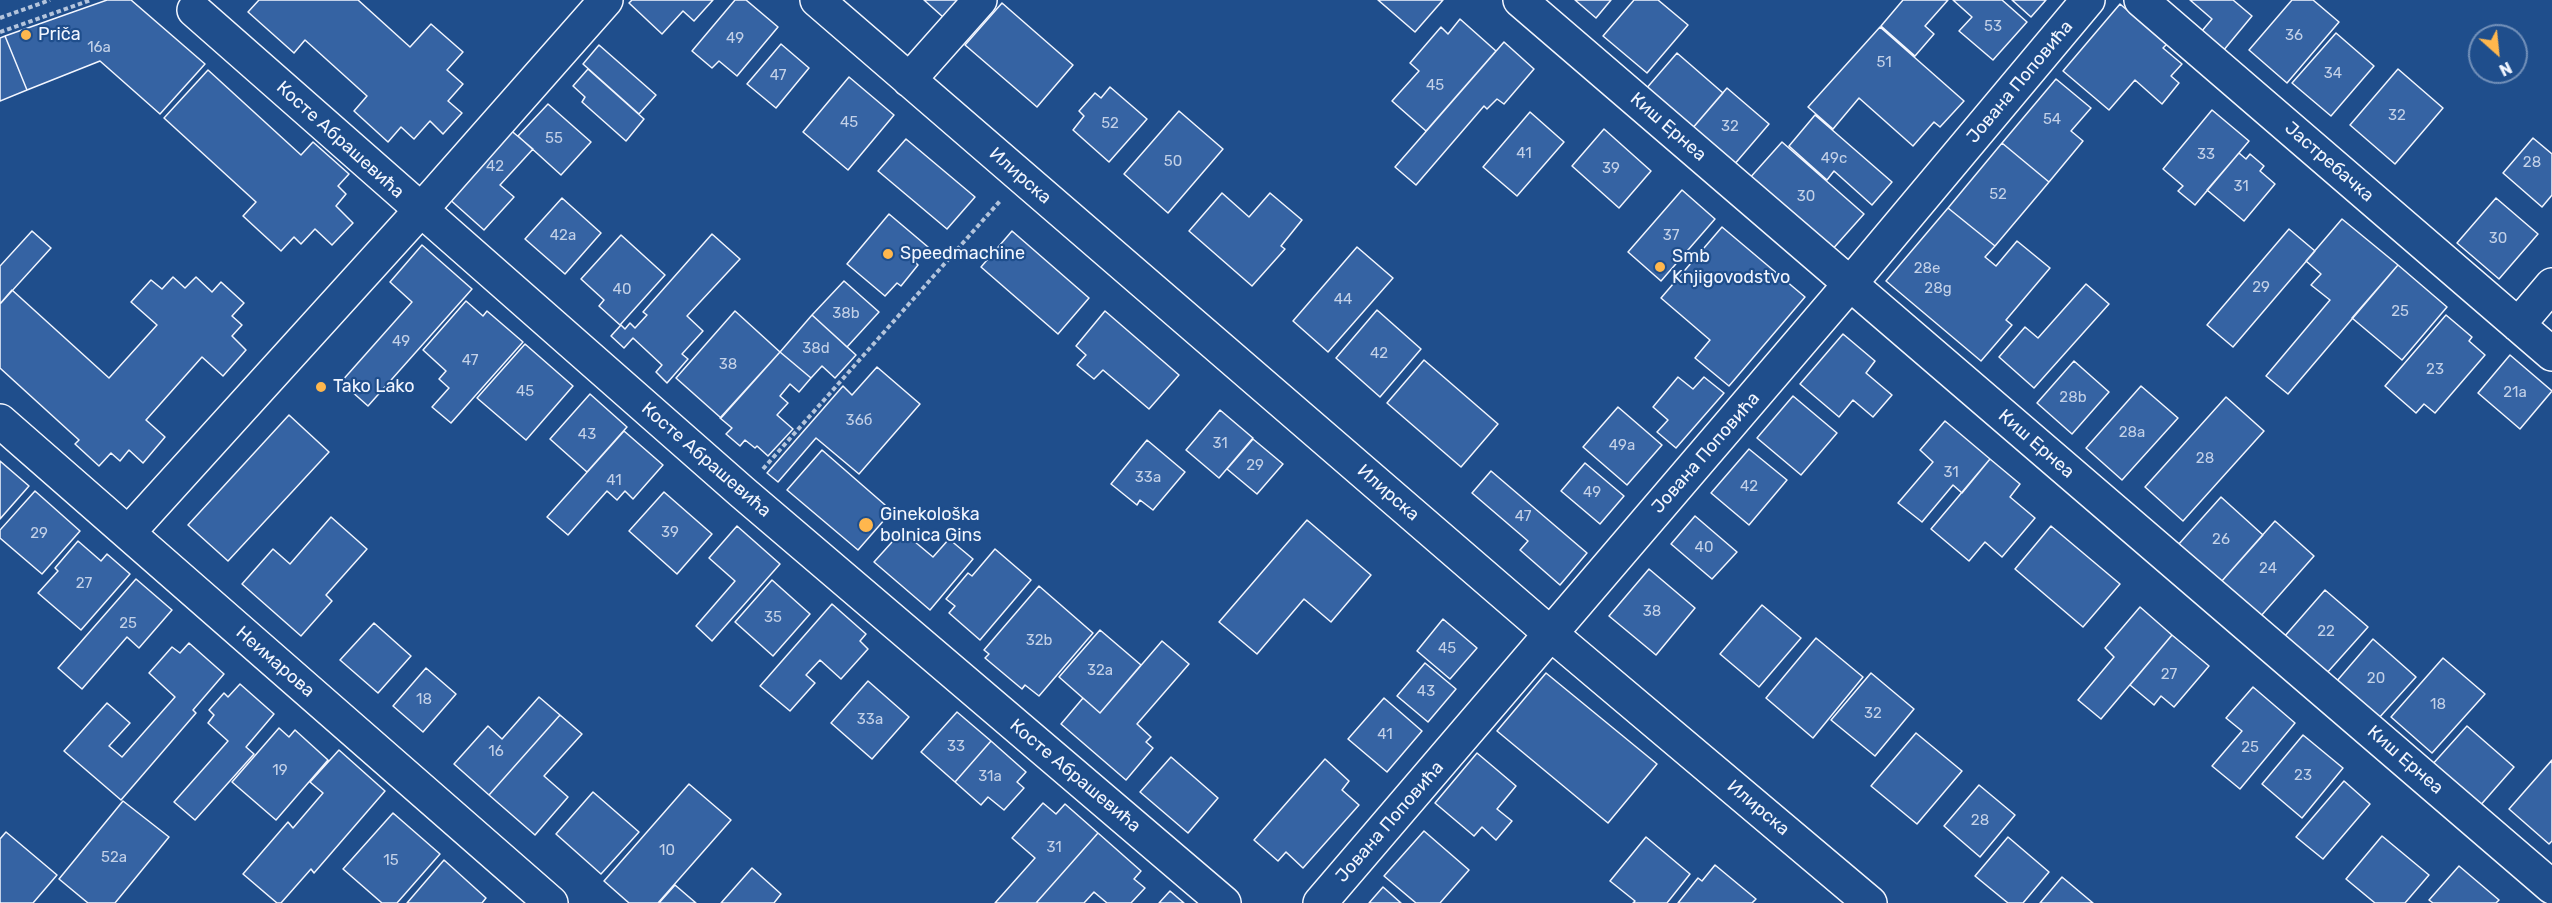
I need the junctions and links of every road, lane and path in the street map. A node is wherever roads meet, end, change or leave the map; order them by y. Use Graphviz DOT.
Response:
graph roads {
  1 [pos="50,0"];
  2 [pos="91,0"];
  3 [pos="606,0"];
  4 [pos="817,0"];
  5 [pos="980,0"];
  6 [pos="1520,0"];
  7 [pos="2088,0"];
  8 [pos="2140,0"];
  9 [pos="194,10"];
  10 [pos="0,18"];
  11 [pos="0,32"];
  12 [pos="909,80"];
  13 [pos="1021,177"];
  14 [pos="420,211"];
  15 [pos="1850,284"];
  16 [pos="2552,285"];
  17 [pos="2518,325"];
  18 [pos="2552,354"];
  19 [pos="0,421"];
  20 [pos="742,492"];
  21 [pos="128,533"];
  22 [pos="1551,634"];
  23 [pos="2552,887"];
  24 [pos="550,903"];
  25 [pos="1224,903"];
  26 [pos="1320,903"];
  27 [pos="1870,903"];
  1 -- 10 [label="path"];
  2 -- 11 [label="path"];
  3 -- 14 [label="street"];
  4 -- 12 [label="street, Илирска"];
  5 -- 12 [label="street"];
  6 -- 15 [label="street, Киш Ернеа"];
  7 -- 15 [label="street, Јована Поповића"];
  8 -- 17 [label="street, Јастребачка"];
  9 -- 14 [label="street, Косте Абрашевића"];
  12 -- 13 [label="street, Илирска"];
  13 -- 20 [label="path"];
  13 -- 22 [label="street, Илирска"];
  14 -- 20 [label="street, Косте Абрашевића"];
  14 -- 21 [label="street"];
  15 -- 22 [label="street, Јована Поповића"];
  15 -- 23 [label="street, Киш Ернеа"];
  16 -- 17 [label="street"];
  17 -- 18 [label="street, Јастребачка"];
  19 -- 21 [label="street, Неимарова"];
  20 -- 25 [label="street, Косте Абрашевића"];
  21 -- 24 [label="street, Неимарова"];
  22 -- 26 [label="street, Јована Поповића"];
  22 -- 27 [label="street, Илирска"];
}
